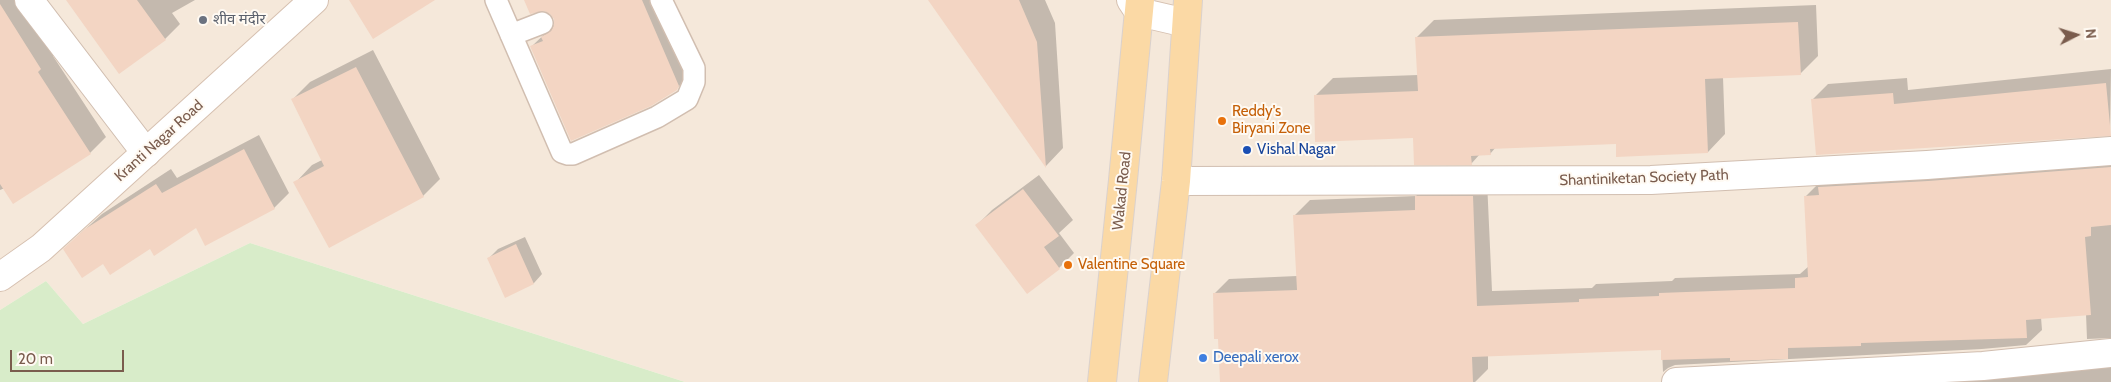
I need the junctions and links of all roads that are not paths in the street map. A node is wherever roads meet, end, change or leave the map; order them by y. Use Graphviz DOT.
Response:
graph roads {
  1 [pos="29,0"];
  2 [pos="314,0"];
  3 [pos="496,0"];
  4 [pos="661,0"];
  5 [pos="1137,4"];
  6 [pos="1187,12"];
  7 [pos="542,23"];
  8 [pos="511,36"];
  9 [pos="2111,151"];
  10 [pos="146,153"];
  11 [pos="1176,181"];
  12 [pos="0,277"];
  13 [pos="2111,353"];
  14 [pos="1102,382"];
  15 [pos="1153,382"];
  16 [pos="1676,382"];
  1 -- 10 [label="street"];
  2 -- 10 [label="street, Kranti Nagar Road"];
  3 -- 8 [label="lane"];
  4 -- 8 [label="lane"];
  5 -- 6 [label="street"];
  5 -- 14 [label="main road, Wakad Road"];
  6 -- 11 [label="main road"];
  7 -- 8 [label="lane"];
  9 -- 11 [label="street, Shantiniketan Society Path"];
  10 -- 12 [label="street, Kranti Nagar Road"];
  11 -- 15 [label="main road"];
  13 -- 16 [label="street"];
}
